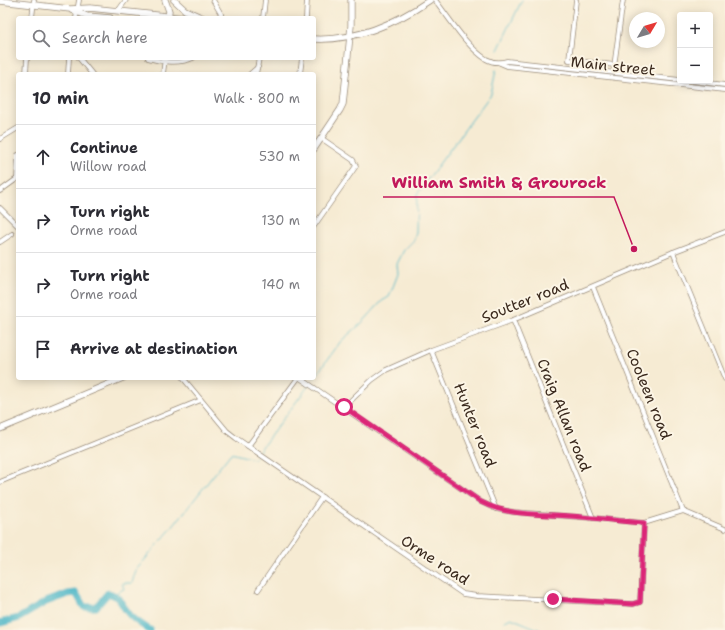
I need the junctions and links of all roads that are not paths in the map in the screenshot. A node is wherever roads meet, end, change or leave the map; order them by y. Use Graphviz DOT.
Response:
graph roads {
  1 [pos="79,0"];
  2 [pos="126,0"];
  3 [pos="165,0"];
  4 [pos="174,0"];
  5 [pos="213,0"];
  6 [pos="265,0"];
  7 [pos="307,0"];
  8 [pos="351,0"];
  9 [pos="430,0"];
  10 [pos="435,0"];
  11 [pos="576,0"];
  12 [pos="623,0"];
  13 [pos="0,1"];
  14 [pos="34,3"];
  15 [pos="118,11"];
  16 [pos="77,13"];
  17 [pos="32,16"];
  18 [pos="87,16"];
  19 [pos="160,16"];
  20 [pos="168,16"];
  21 [pos="198,16"];
  22 [pos="221,16"];
  23 [pos="263,16"];
  24 [pos="306,16"];
  25 [pos="350,36"];
  26 [pos="316,39"];
  27 [pos="27,60"];
  28 [pos="70,60"];
  29 [pos="81,60"];
  30 [pos="165,60"];
  31 [pos="183,60"];
  32 [pos="259,60"];
  33 [pos="302,60"];
  34 [pos="500,63"];
  35 [pos="615,66"];
  36 [pos="258,67"];
  37 [pos="26,72"];
  38 [pos="68,72"];
  39 [pos="90,72"];
  40 [pos="163,72"];
  41 [pos="252,72"];
  42 [pos="257,72"];
  43 [pos="300,72"];
  44 [pos="614,72"];
  45 [pos="613,77"];
  46 [pos="677,80"];
  47 [pos="713,84"];
  48 [pos="725,85"];
  49 [pos="725,90"];
  50 [pos="16,129"];
  51 [pos="322,138"];
  52 [pos="0,139"];
  53 [pos="316,146"];
  54 [pos="16,179"];
  55 [pos="0,191"];
  56 [pos="0,208"];
  57 [pos="316,223"];
  58 [pos="16,224"];
  59 [pos="725,232"];
  60 [pos="12,234"];
  61 [pos="0,242"];
  62 [pos="673,252"];
  63 [pos="593,286"];
  64 [pos="513,320"];
  65 [pos="431,350"];
  66 [pos="725,379"];
  67 [pos="118,380"];
  68 [pos="185,380"];
  69 [pos="298,380"];
  70 [pos="303,380"];
  71 [pos="201,400"];
  72 [pos="344,407"];
  73 [pos="0,429"];
  74 [pos="248,446"];
  75 [pos="0,482"];
  76 [pos="322,497"];
  77 [pos="496,509"];
  78 [pos="683,511"];
  79 [pos="593,518"];
  80 [pos="644,523"];
  81 [pos="725,529"];
  82 [pos="258,590"];
  1 -- 16 [label="street"];
  2 -- 15 [label="street"];
  3 -- 20 [label="street"];
  4 -- 21 [label="street"];
  5 -- 22 [label="street"];
  6 -- 23 [label="street"];
  7 -- 24 [label="street"];
  8 -- 25 [label="street"];
  9 -- 25 [label="street"];
  10 -- 34 [label="street, Main street"];
  11 -- 35 [label="street"];
  12 -- 35 [label="street"];
  13 -- 14 [label="street"];
  14 -- 16 [label="street"];
  14 -- 17 [label="street"];
  15 -- 16 [label="street"];
  15 -- 19 [label="street"];
  16 -- 18 [label="street"];
  25 -- 26 [label="street"];
  25 -- 51 [label="street"];
  27 -- 37 [label="street"];
  28 -- 38 [label="street"];
  29 -- 39 [label="street"];
  30 -- 31 [label="street"];
  30 -- 40 [label="street"];
  32 -- 36 [label="street"];
  33 -- 43 [label="street"];
  34 -- 44 [label="street, Main street"];
  34 -- 45 [label="street, Main street"];
  35 -- 44 [label="street"];
  36 -- 41 [label="street"];
  36 -- 42 [label="street"];
  44 -- 45 [label="street"];
  44 -- 46 [label="street, Main street"];
  45 -- 49 [label="street, Main street"];
  47 -- 48 [label="street"];
  50 -- 52 [label="street"];
  51 -- 53 [label="street"];
  51 -- 57 [label="street"];
  54 -- 55 [label="street"];
  56 -- 58 [label="street"];
  59 -- 62 [label="street, Soutter road"];
  60 -- 61 [label="street"];
  62 -- 63 [label="street, Soutter road"];
  62 -- 66 [label="street"];
  63 -- 64 [label="street, Soutter road"];
  63 -- 78 [label="street, Cooleen road"];
  64 -- 65 [label="street, Soutter road"];
  64 -- 79 [label="street, Craig Allan road"];
  65 -- 72 [label="street, Soutter road"];
  65 -- 77 [label="street, Hunter road"];
  67 -- 73 [label="street"];
  68 -- 71 [label="street"];
  69 -- 74 [label="street"];
  70 -- 72 [label="street"];
  71 -- 74 [label="street"];
  71 -- 75 [label="street"];
  72 -- 77 [label="street"];
  74 -- 76 [label="street, Orme road"];
  76 -- 80 [label="street, Orme road"];
  76 -- 82 [label="street"];
  77 -- 79 [label="street"];
  78 -- 80 [label="street"];
  78 -- 81 [label="street"];
  79 -- 80 [label="street"];
}
